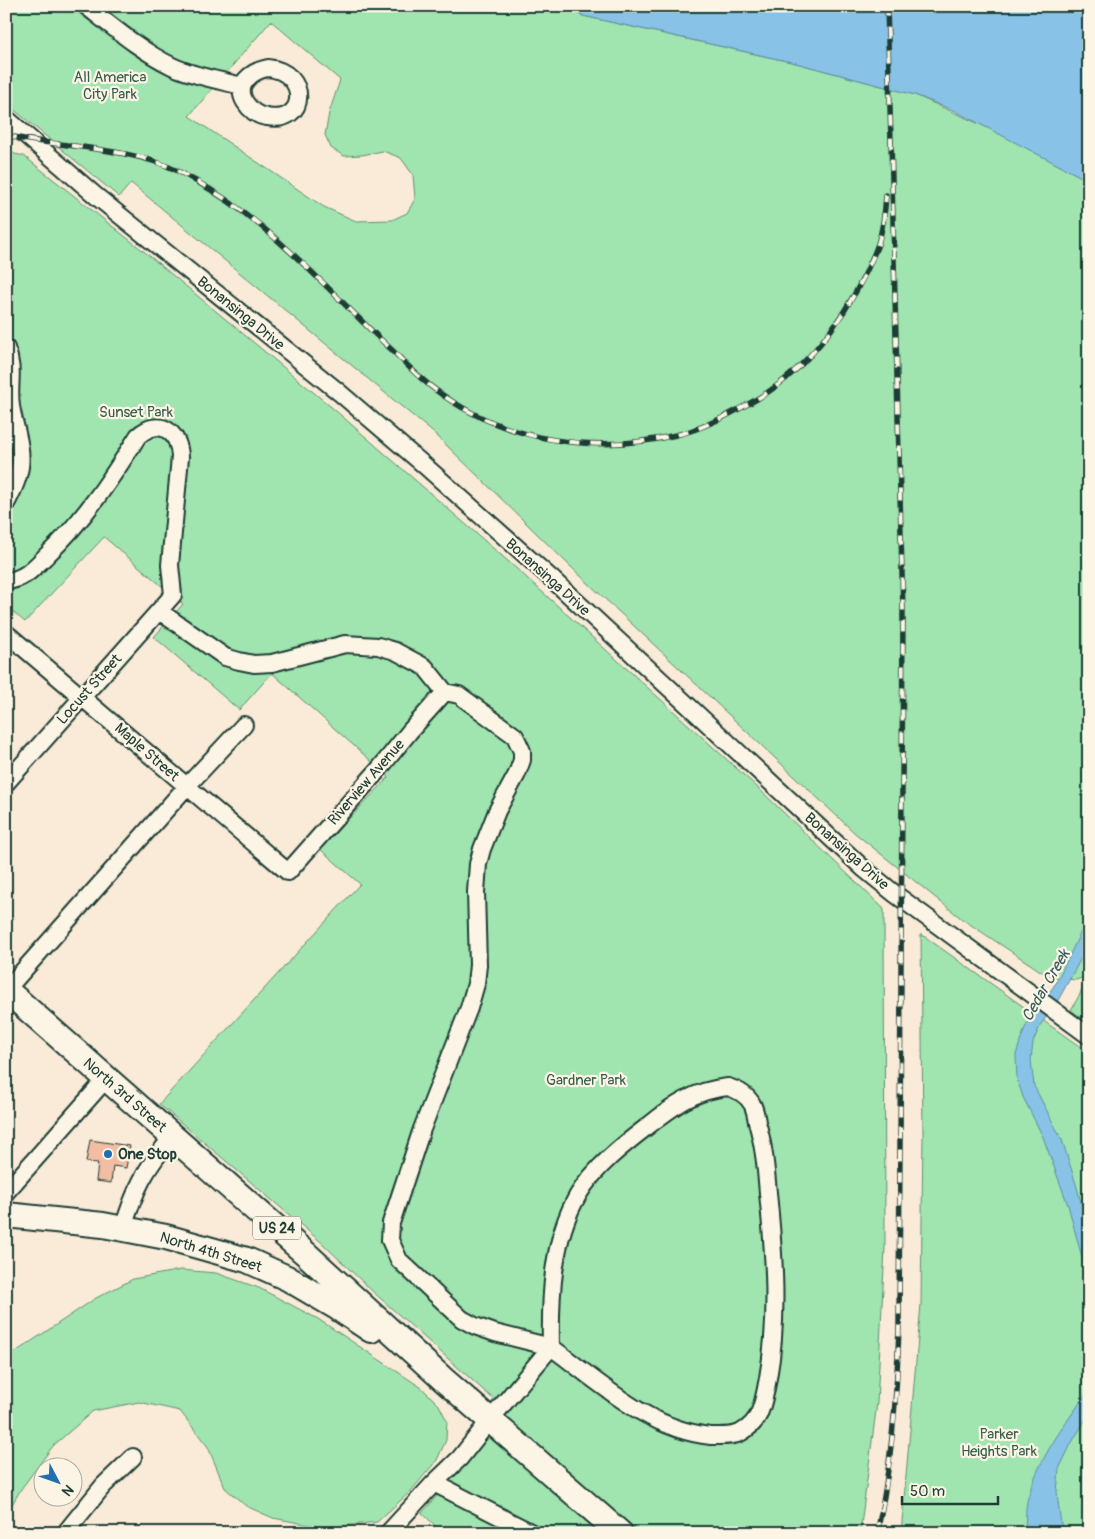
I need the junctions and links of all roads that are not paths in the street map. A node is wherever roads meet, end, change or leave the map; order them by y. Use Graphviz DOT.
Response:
graph roads {
  1 [pos="86,6"];
  2 [pos="242,86"];
  3 [pos="6,118"];
  4 [pos="6,348"];
  5 [pos="6,504"];
  6 [pos="6,581"];
  7 [pos="160,611"];
  8 [pos="6,633"];
  9 [pos="445,692"];
  10 [pos="83,696"];
  11 [pos="244,724"];
  12 [pos="6,783"];
  13 [pos="187,786"];
  14 [pos="288,872"];
  15 [pos="6,990"];
  16 [pos="1088,1034"];
  17 [pos="106,1078"];
  18 [pos="172,1137"];
  19 [pos="6,1192"];
  20 [pos="6,1215"];
  21 [pos="123,1229"];
  22 [pos="551,1347"];
  23 [pos="445,1381"];
  24 [pos="490,1420"];
  25 [pos="133,1457"];
  26 [pos="434,1483"];
  27 [pos="65,1533"];
  28 [pos="388,1533"];
  29 [pos="532,1533"];
  30 [pos="620,1533"];
  1 -- 2 [label="street"];
  3 -- 16 [label="street, Bonansinga Drive"];
  4 -- 5 [label="street"];
  6 -- 7 [label="street, Locust Street"];
  7 -- 9 [label="street"];
  7 -- 10 [label="street, Locust Street"];
  8 -- 10 [label="street, Maple Street"];
  9 -- 14 [label="street, Riverview Avenue"];
  9 -- 22 [label="street"];
  10 -- 12 [label="street, Locust Street"];
  10 -- 13 [label="street, Maple Street"];
  11 -- 13 [label="street"];
  13 -- 14 [label="street, Maple Street"];
  13 -- 15 [label="street"];
  15 -- 17 [label="highway, North 3rd Street / US 24"];
  17 -- 18 [label="highway, North 3rd Street / US 24"];
  17 -- 19 [label="street"];
  18 -- 21 [label="street"];
  18 -- 23 [label="highway, North 3rd Street / US 24"];
  20 -- 21 [label="highway, North 4th Street / US 24"];
  21 -- 23 [label="highway, North 4th Street / US 24"];
  22 -- 22 [label="street"];
  22 -- 24 [label="street"];
  23 -- 24 [label="highway, US 24"];
  24 -- 26 [label="street"];
  24 -- 30 [label="highway, US 24"];
  25 -- 27 [label="street"];
  26 -- 28 [label="street"];
  26 -- 29 [label="street"];
}
